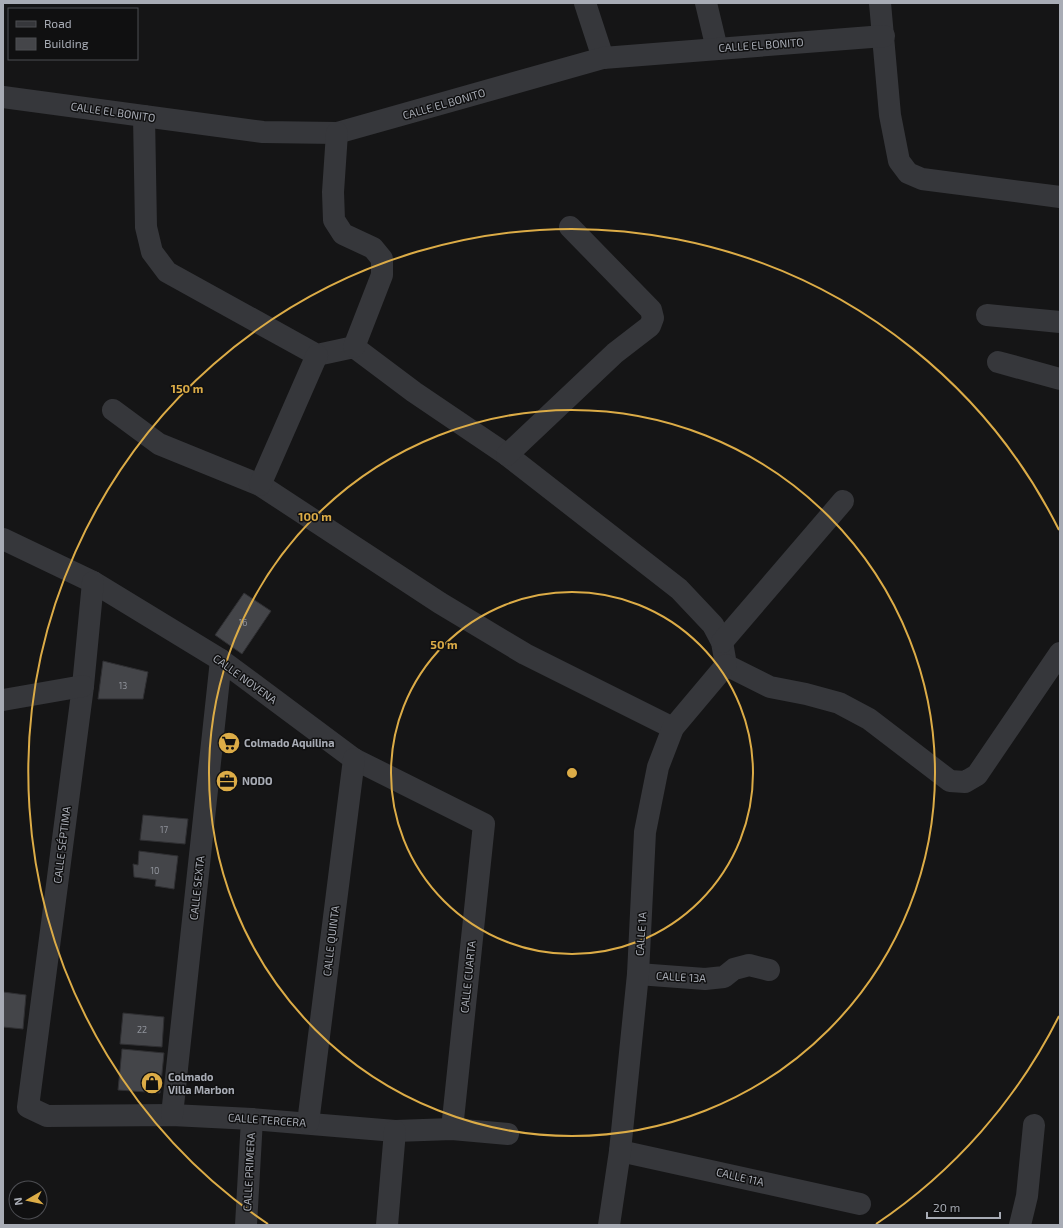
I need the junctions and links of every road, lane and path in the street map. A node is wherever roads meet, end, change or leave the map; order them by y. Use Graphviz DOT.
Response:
graph roads {
  1 [pos="585,3"];
  2 [pos="706,3"];
  3 [pos="880,3"];
  4 [pos="884,36"];
  5 [pos="717,49"];
  6 [pos="603,58"];
  7 [pos="3,97"];
  8 [pos="144,116"];
  9 [pos="337,133"];
  10 [pos="1060,197"];
  11 [pos="570,227"];
  12 [pos="987,315"];
  13 [pos="1060,322"];
  14 [pos="354,347"];
  15 [pos="317,355"];
  16 [pos="998,362"];
  17 [pos="1060,378"];
  18 [pos="113,410"];
  19 [pos="507,454"];
  20 [pos="260,485"];
  21 [pos="843,501"];
  22 [pos="3,539"];
  23 [pos="93,582"];
  24 [pos="722,642"];
  25 [pos="1060,653"];
  26 [pos="221,660"];
  27 [pos="726,665"];
  28 [pos="83,686"];
  29 [pos="3,700"];
  30 [pos="673,728"];
  31 [pos="354,759"];
  32 [pos="484,824"];
  33 [pos="769,970"];
  34 [pos="638,974"];
  35 [pos="28,1107"];
  36 [pos="172,1115"];
  37 [pos="252,1119"];
  38 [pos="308,1123"];
  39 [pos="1034,1125"];
  40 [pos="452,1129"];
  41 [pos="395,1131"];
  42 [pos="508,1134"];
  43 [pos="620,1151"];
  44 [pos="860,1204"];
  45 [pos="246,1225"];
  46 [pos="387,1225"];
  47 [pos="609,1225"];
  48 [pos="1020,1225"];
  1 -- 6 [label="street"];
  2 -- 5 [label="street"];
  3 -- 4 [label="street"];
  4 -- 5 [label="street, CALLE EL BONITO"];
  4 -- 10 [label="street"];
  5 -- 6 [label="street, CALLE EL BONITO"];
  6 -- 9 [label="street, CALLE EL BONITO"];
  7 -- 8 [label="street, CALLE EL BONITO"];
  8 -- 9 [label="street, CALLE EL BONITO"];
  8 -- 15 [label="street"];
  9 -- 14 [label="street"];
  11 -- 19 [label="street"];
  12 -- 13 [label="street"];
  14 -- 15 [label="street"];
  14 -- 19 [label="street"];
  15 -- 20 [label="street"];
  16 -- 17 [label="street"];
  18 -- 20 [label="street"];
  19 -- 24 [label="street"];
  20 -- 30 [label="street"];
  21 -- 24 [label="street"];
  22 -- 23 [label="street, CALLE NOVENA"];
  23 -- 26 [label="street, CALLE NOVENA"];
  23 -- 28 [label="street, CALLE SÉPTIMA"];
  24 -- 27 [label="street"];
  25 -- 27 [label="street"];
  26 -- 31 [label="street, CALLE NOVENA"];
  26 -- 36 [label="street, CALLE SEXTA"];
  27 -- 30 [label="street, CALLE 1A"];
  28 -- 29 [label="street"];
  28 -- 35 [label="street, CALLE SÉPTIMA"];
  30 -- 34 [label="street, CALLE 1A"];
  31 -- 32 [label="street, CALLE NOVENA"];
  31 -- 38 [label="street, CALLE QUINTA"];
  32 -- 40 [label="street, CALLE CUARTA"];
  33 -- 34 [label="street, CALLE 13A"];
  34 -- 43 [label="street, CALLE 1A"];
  35 -- 36 [label="street, CALLE TERCERA"];
  36 -- 37 [label="street, CALLE TERCERA"];
  37 -- 38 [label="street, CALLE TERCERA"];
  37 -- 45 [label="street, CALLE PRIMERA"];
  38 -- 41 [label="street, CALLE TERCERA"];
  39 -- 48 [label="street"];
  40 -- 41 [label="street, CALLE TERCERA"];
  40 -- 42 [label="street, CALLE TERCERA"];
  41 -- 46 [label="street"];
  43 -- 44 [label="street, CALLE 11A"];
  43 -- 47 [label="street, CALLE 1A"];
}
